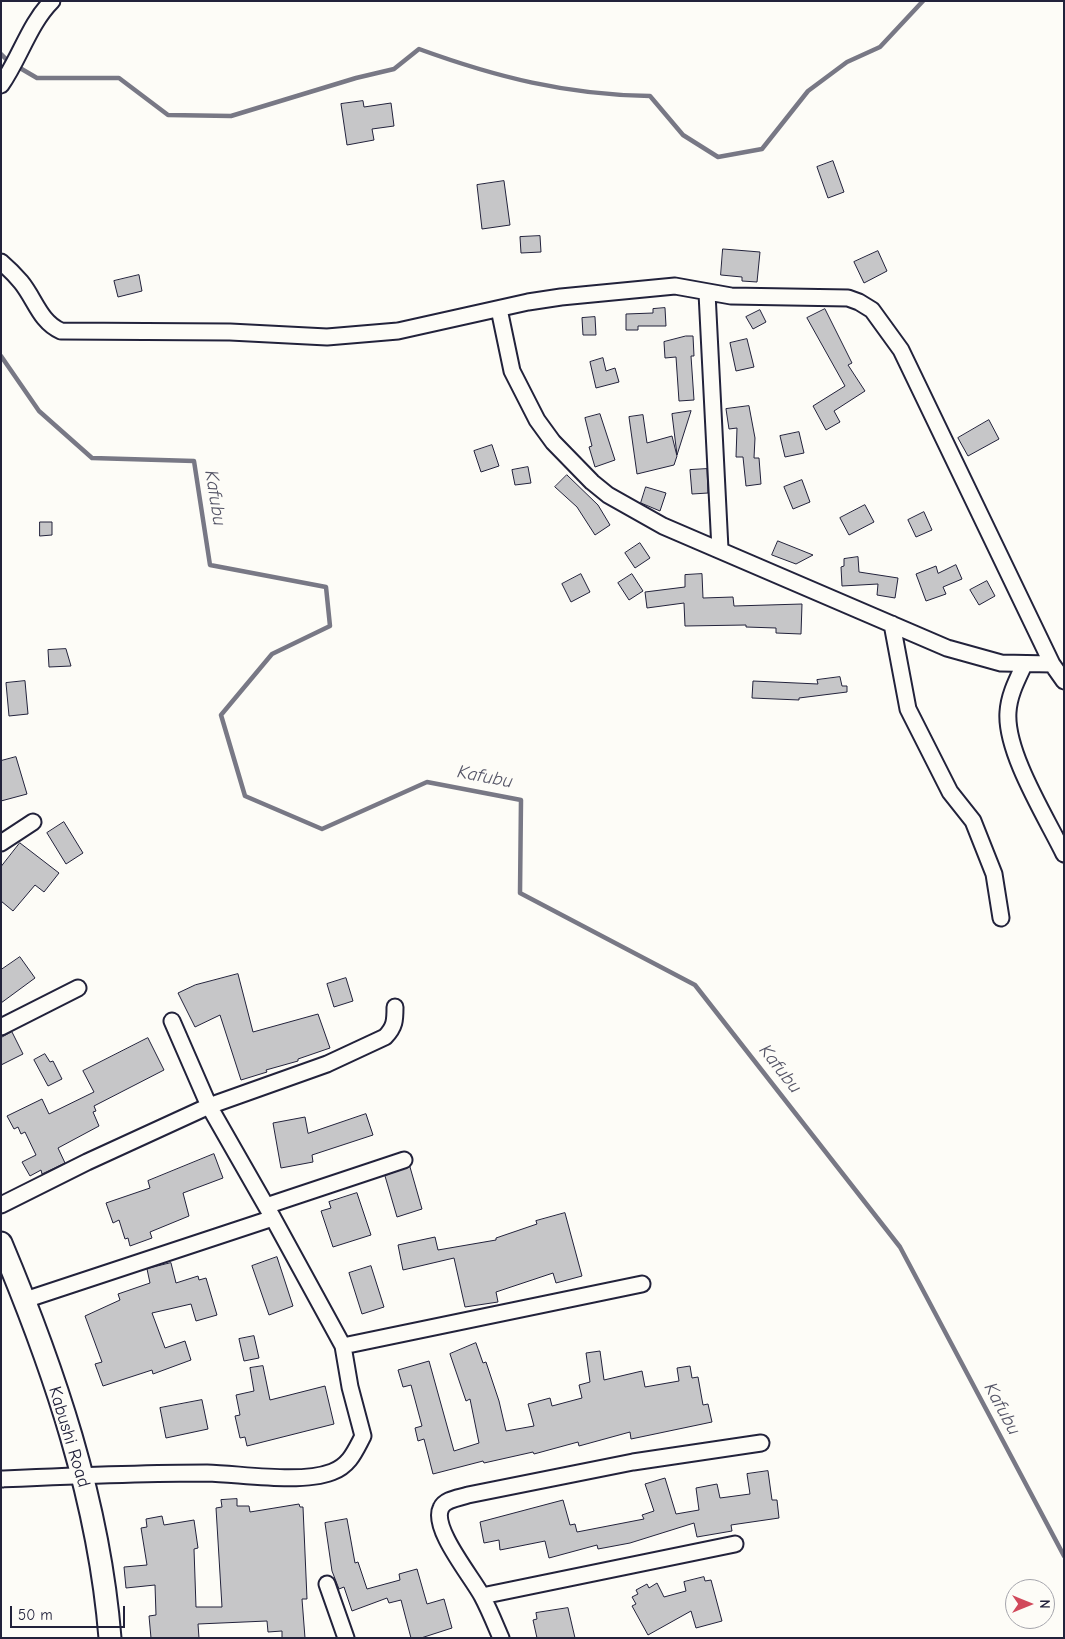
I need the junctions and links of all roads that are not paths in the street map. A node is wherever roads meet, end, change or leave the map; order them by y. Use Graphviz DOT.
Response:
graph roads {
  1 [pos="52,1"];
  2 [pos="1,85"];
  3 [pos="1,262"];
  4 [pos="707,293"];
  5 [pos="499,309"];
  6 [pos="720,549"];
  7 [pos="892,624"];
  8 [pos="1052,664"];
  9 [pos="1024,665"];
  10 [pos="1064,681"];
  11 [pos="33,822"];
  12 [pos="1,843"];
  13 [pos="1064,854"];
  14 [pos="1001,918"];
  15 [pos="78,988"];
  16 [pos="395,1007"];
  17 [pos="172,1020"];
  18 [pos="1,1027"];
  19 [pos="209,1106"];
  20 [pos="404,1160"];
  21 [pos="1,1205"];
  22 [pos="269,1212"];
  23 [pos="1,1244"];
  24 [pos="642,1284"];
  25 [pos="25,1300"];
  26 [pos="343,1346"];
  27 [pos="761,1443"];
  28 [pos="84,1475"];
  29 [pos="1,1479"];
  30 [pos="735,1544"];
  31 [pos="327,1584"];
  32 [pos="482,1596"];
  33 [pos="110,1638"];
  34 [pos="346,1638"];
  35 [pos="501,1638"];
  1 -- 2 [label="street"];
  3 -- 5 [label="street"];
  4 -- 5 [label="street"];
  4 -- 6 [label="street"];
  4 -- 8 [label="street"];
  5 -- 6 [label="street"];
  6 -- 7 [label="street"];
  7 -- 9 [label="street"];
  7 -- 14 [label="street"];
  8 -- 9 [label="street"];
  8 -- 10 [label="street"];
  9 -- 13 [label="street"];
  11 -- 12 [label="street"];
  15 -- 18 [label="street"];
  16 -- 19 [label="street"];
  17 -- 19 [label="street"];
  19 -- 21 [label="street"];
  19 -- 22 [label="street"];
  20 -- 22 [label="street"];
  22 -- 25 [label="street"];
  22 -- 26 [label="street"];
  23 -- 25 [label="main road, Kabushi Road"];
  24 -- 26 [label="street"];
  25 -- 28 [label="main road, Kabushi Road"];
  26 -- 28 [label="street"];
  27 -- 32 [label="street"];
  28 -- 29 [label="street"];
  28 -- 33 [label="main road, Kabushi Road"];
  30 -- 32 [label="street"];
  31 -- 34 [label="street"];
  32 -- 35 [label="street"];
}
